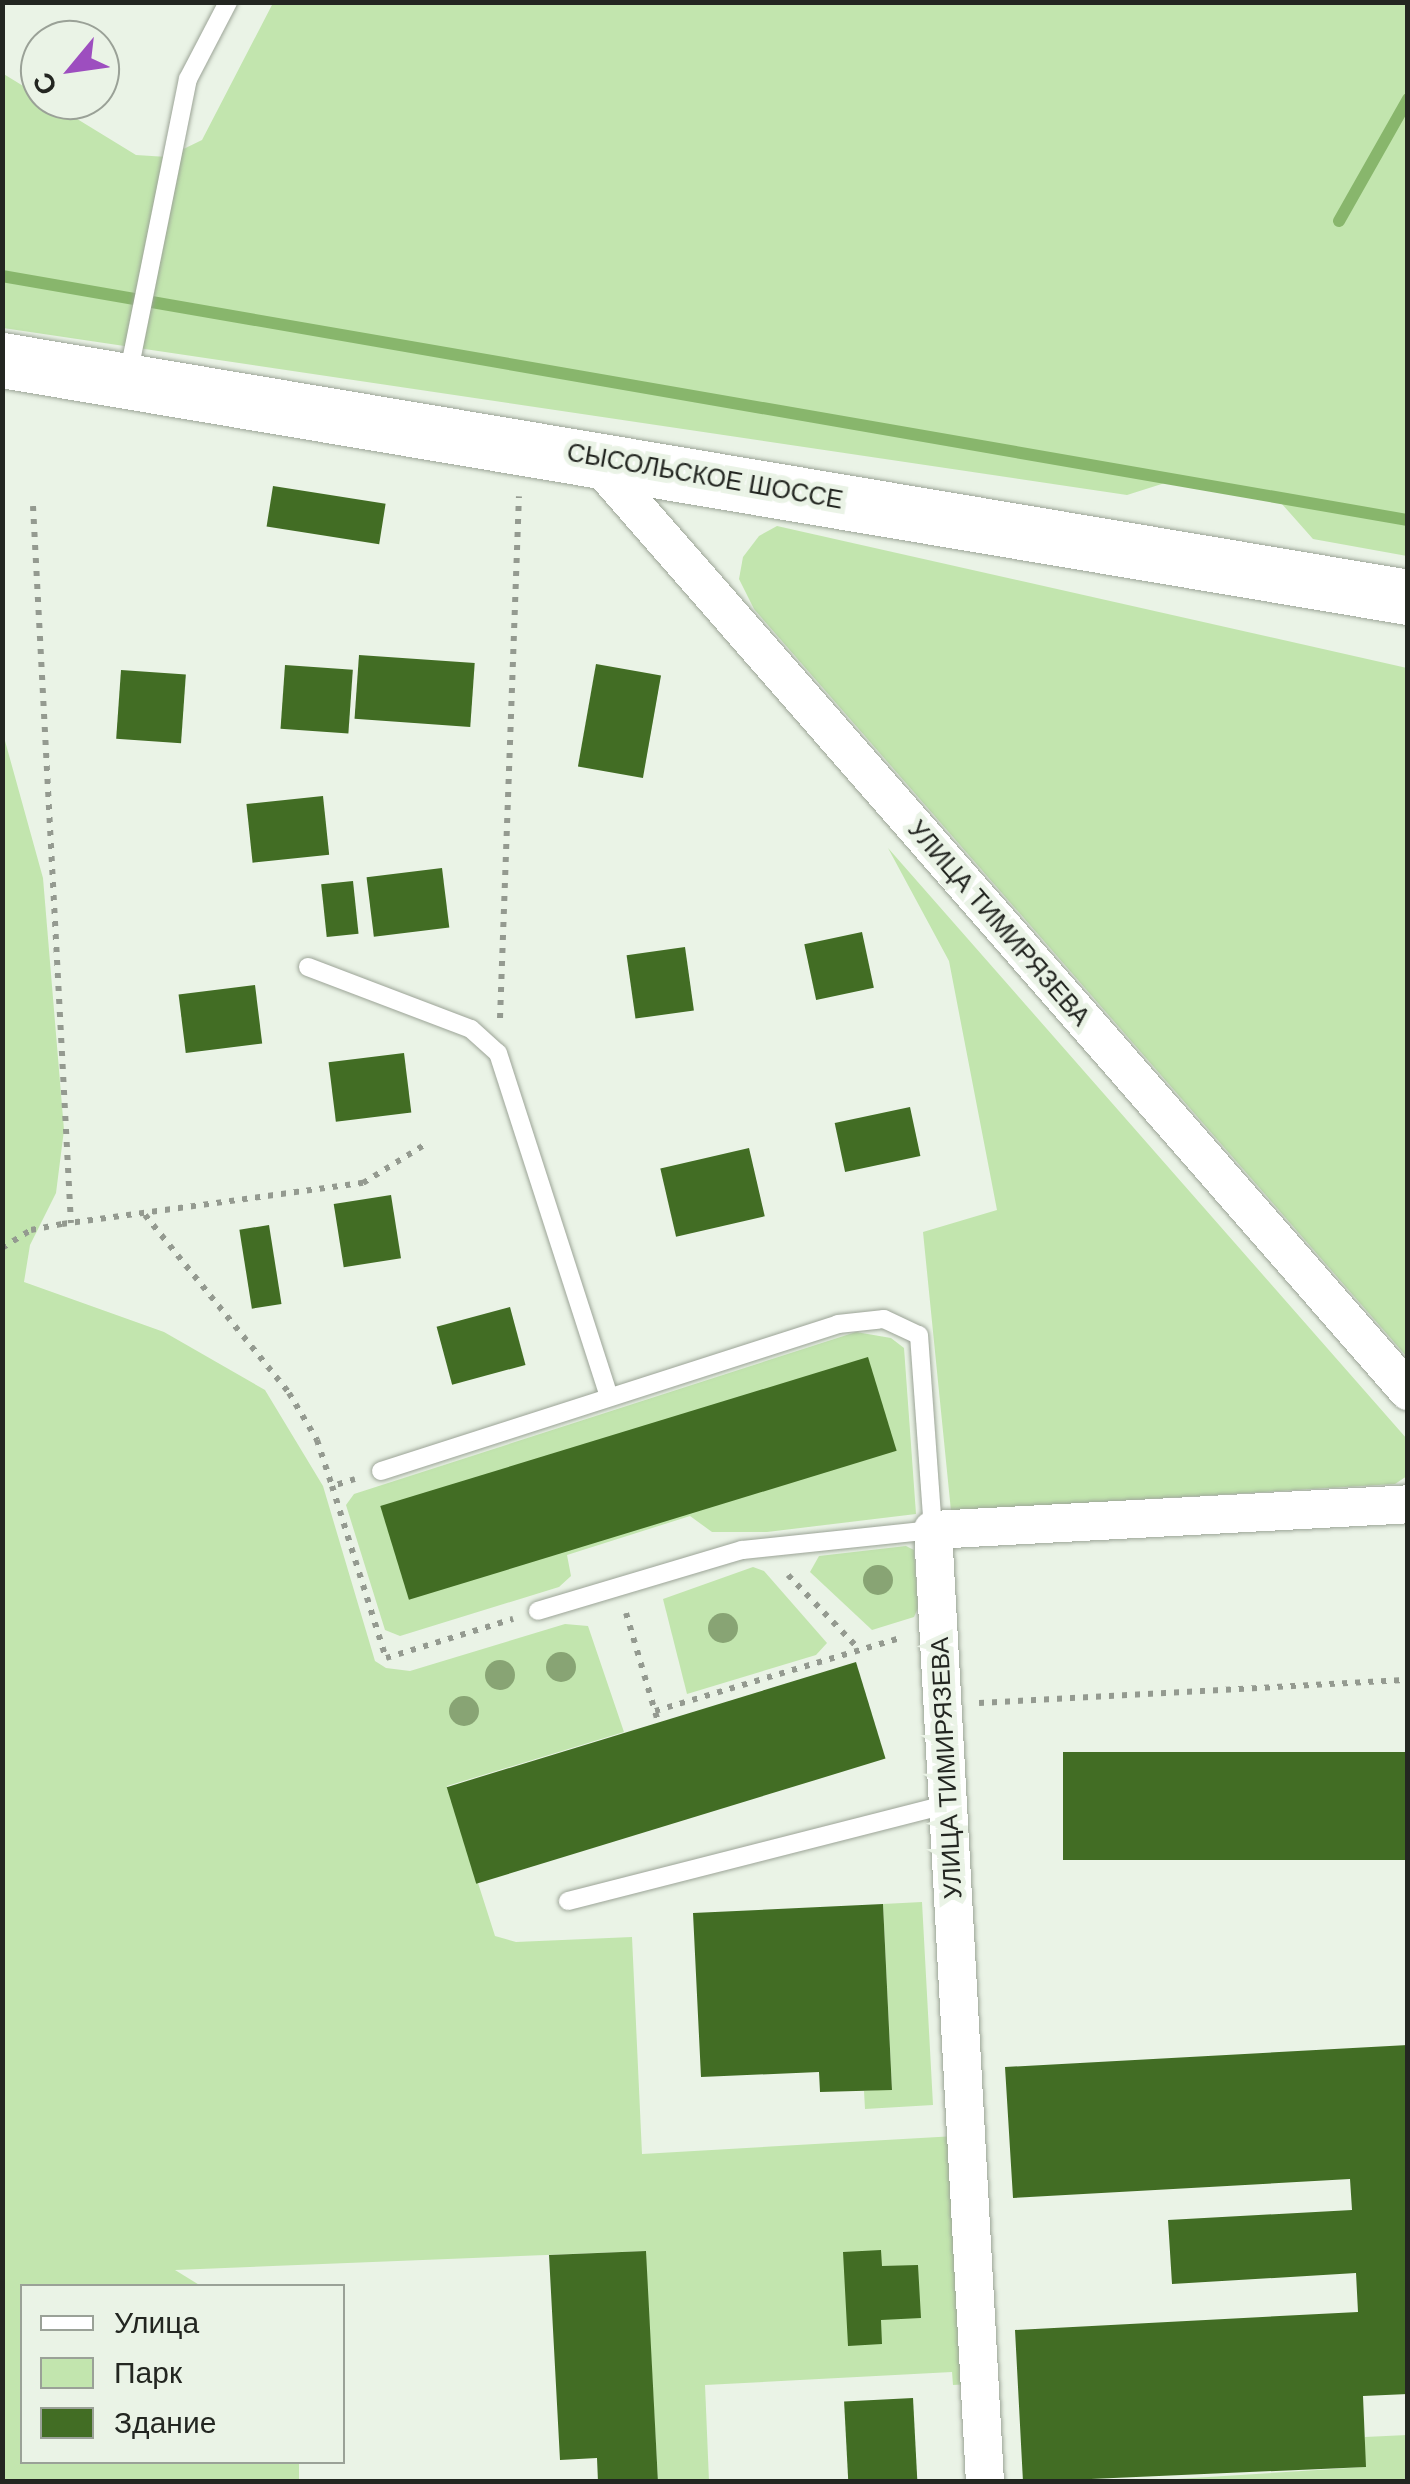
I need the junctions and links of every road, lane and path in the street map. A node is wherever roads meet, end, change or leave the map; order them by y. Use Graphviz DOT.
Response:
graph roads {
  1 [pos="228,2"];
  2 [pos="2,360"];
  3 [pos="127,379"];
  4 [pos="521,444"];
  5 [pos="591,456"];
  6 [pos="32,506"];
  7 [pos="1408,597"];
  8 [pos="308,967"];
  9 [pos="498,1053"];
  10 [pos="424,1145"];
  11 [pos="144,1214"];
  12 [pos="71,1223"];
  13 [pos="2,1248"];
  14 [pos="1408,1391"];
  15 [pos="609,1397"];
  16 [pos="381,1470"];
  17 [pos="332,1486"];
  18 [pos="1408,1504"];
  19 [pos="933,1530"];
  20 [pos="762,1548"];
  21 [pos="618,1586"];
  22 [pos="538,1611"];
  23 [pos="938,1626"];
  24 [pos="860,1650"];
  25 [pos="1408,1680"];
  26 [pos="960,1704"];
  27 [pos="655,1711"];
  28 [pos="658,1722"];
  29 [pos="948,1804"];
  30 [pos="568,1901"];
  31 [pos="984,2482"];
  1 -- 3 [label="lane"];
  2 -- 3 [label="highway, СЫСОЛЬСКОЕ ШОССЕ"];
  3 -- 4 [label="highway, СЫСОЛЬСКОЕ ШОССЕ"];
  4 -- 5 [label="highway, СЫСОЛЬСКОЕ ШОССЕ"];
  4 -- 9 [label="path"];
  5 -- 7 [label="highway, СЫСОЛЬСКОЕ ШОССЕ"];
  5 -- 14 [label="street, УЛИЦА ТИМИРЯЗЕВА"];
  6 -- 12 [label="path"];
  8 -- 9 [label="lane"];
  9 -- 15 [label="lane"];
  10 -- 11 [label="path"];
  11 -- 12 [label="path"];
  11 -- 17 [label="path"];
  12 -- 13 [label="path"];
  15 -- 16 [label="lane"];
  15 -- 19 [label="lane"];
  16 -- 17 [label="path"];
  17 -- 22 [label="path"];
  18 -- 19 [label="street"];
  19 -- 20 [label="lane"];
  19 -- 23 [label="street, УЛИЦА ТИМИРЯЗЕВА"];
  20 -- 21 [label="lane"];
  20 -- 24 [label="path"];
  21 -- 22 [label="lane"];
  21 -- 27 [label="path"];
  23 -- 24 [label="path"];
  23 -- 29 [label="street, УЛИЦА ТИМИРЯЗЕВА"];
  24 -- 27 [label="path"];
  25 -- 26 [label="path"];
  27 -- 28 [label="path"];
  29 -- 30 [label="lane"];
  29 -- 31 [label="street, УЛИЦА ТИМИРЯЗЕВА"];
}
